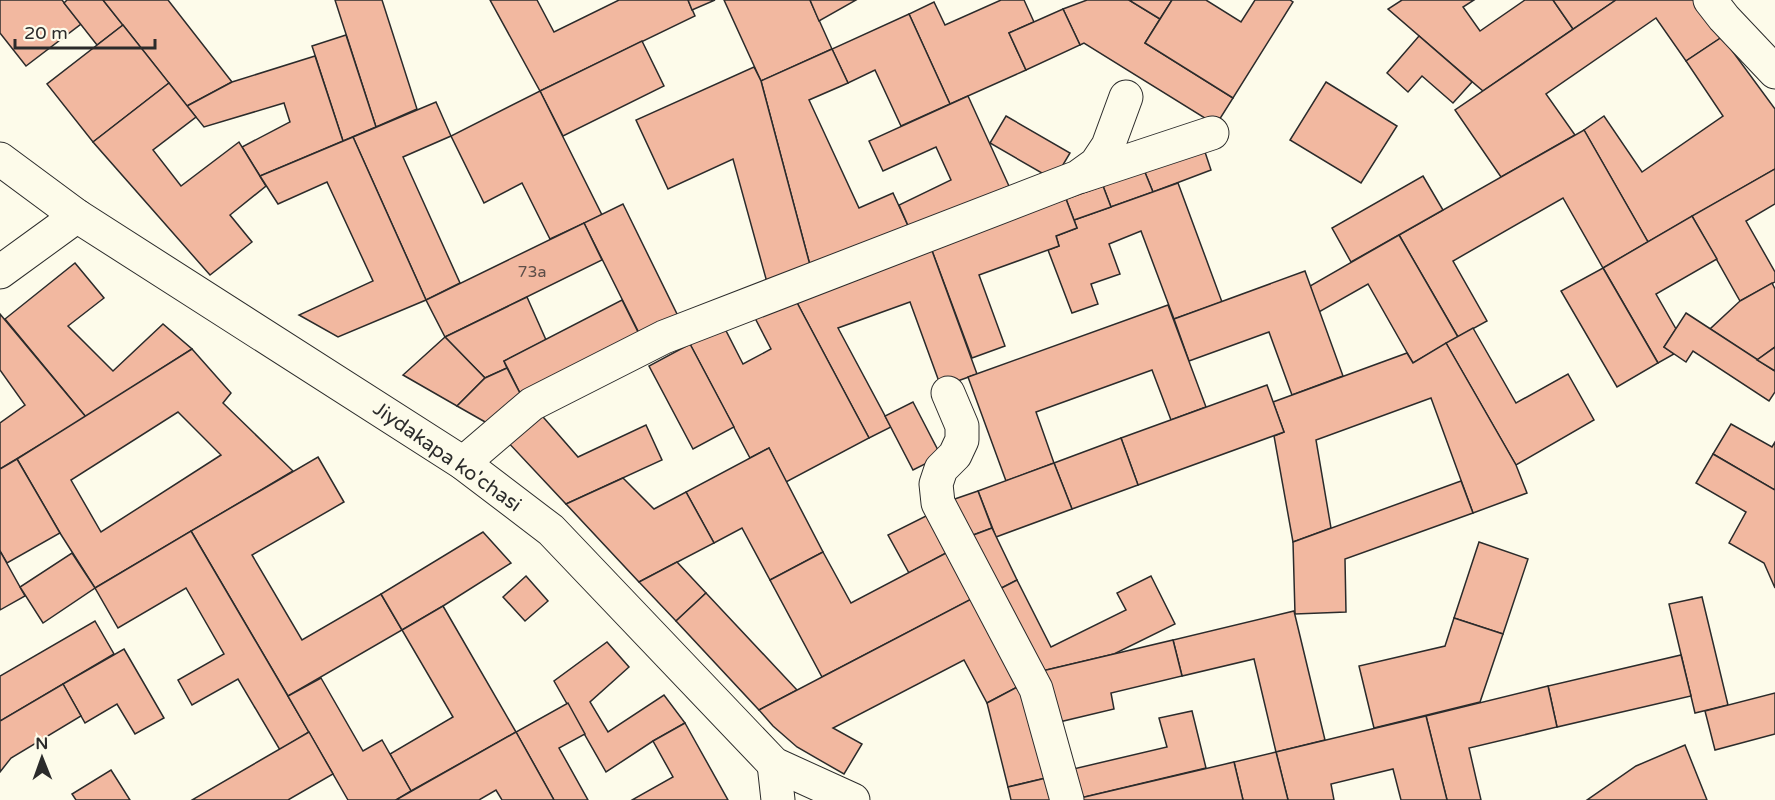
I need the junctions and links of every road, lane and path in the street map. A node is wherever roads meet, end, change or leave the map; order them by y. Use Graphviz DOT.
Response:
graph roads {
  1 [pos="1710,0"];
  2 [pos="1775,72"];
  3 [pos="1126,97"];
  4 [pos="1212,133"];
  5 [pos="0,159"];
  6 [pos="1078,177"];
  7 [pos="77,216"];
  8 [pos="0,272"];
  9 [pos="948,393"];
  10 [pos="463,463"];
  11 [pos="774,764"];
  12 [pos="778,800"];
  13 [pos="853,800"];
  14 [pos="1067,800"];
  1 -- 2 [label="street"];
  3 -- 6 [label="street"];
  4 -- 6 [label="street"];
  5 -- 7 [label="street, Jiydakapa ko'chasi"];
  6 -- 10 [label="street"];
  7 -- 8 [label="street"];
  7 -- 10 [label="street, Jiydakapa ko'chasi"];
  9 -- 14 [label="street"];
  10 -- 11 [label="street, Jiydakapa ko'chasi"];
  11 -- 12 [label="street"];
  11 -- 13 [label="street, Jiydakapa ko'chasi"];
}
